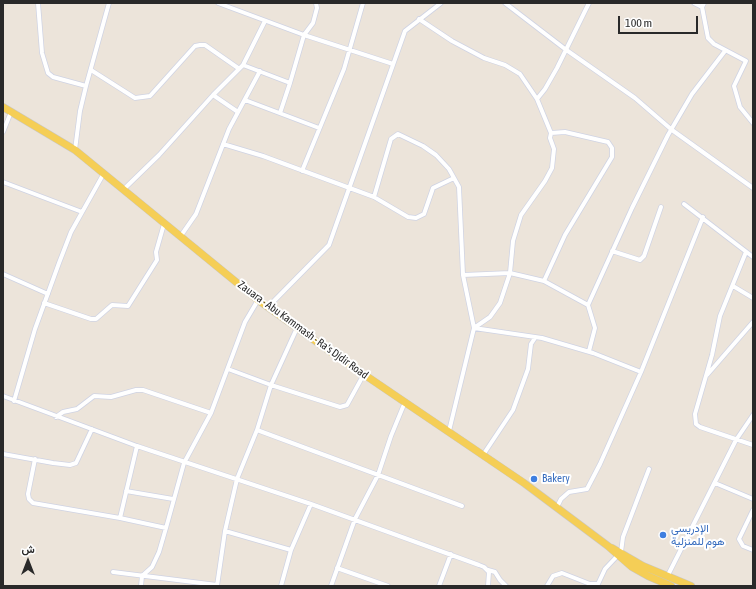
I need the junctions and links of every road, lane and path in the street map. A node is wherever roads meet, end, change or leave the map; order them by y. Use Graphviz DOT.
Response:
graph roads {
  1 [pos="38,3"];
  2 [pos="109,3"];
  3 [pos="218,3"];
  4 [pos="316,3"];
  5 [pos="363,3"];
  6 [pos="441,3"];
  7 [pos="505,3"];
  8 [pos="589,3"];
  9 [pos="694,3"];
  10 [pos="703,5"];
  11 [pos="419,19"];
  12 [pos="265,20"];
  13 [pos="304,35"];
  14 [pos="565,49"];
  15 [pos="350,50"];
  16 [pos="725,51"];
  17 [pos="393,64"];
  18 [pos="243,65"];
  19 [pos="238,68"];
  20 [pos="91,70"];
  21 [pos="260,71"];
  22 [pos="290,83"];
  23 [pos="86,86"];
  24 [pos="213,95"];
  25 [pos="537,99"];
  26 [pos="245,100"];
  27 [pos="3,107"];
  28 [pos="11,111"];
  29 [pos="238,112"];
  30 [pos="280,113"];
  31 [pos="753,123"];
  32 [pos="319,128"];
  33 [pos="672,130"];
  34 [pos="3,132"];
  35 [pos="551,133"];
  36 [pos="223,144"];
  37 [pos="75,150"];
  38 [pos="302,171"];
  39 [pos="104,173"];
  40 [pos="454,178"];
  41 [pos="3,182"];
  42 [pos="753,188"];
  43 [pos="350,189"];
  44 [pos="123,190"];
  45 [pos="374,197"];
  46 [pos="684,204"];
  47 [pos="661,207"];
  48 [pos="82,212"];
  49 [pos="703,217"];
  50 [pos="164,224"];
  51 [pos="179,237"];
  52 [pos="612,252"];
  53 [pos="746,252"];
  54 [pos="753,257"];
  55 [pos="510,273"];
  56 [pos="3,274"];
  57 [pos="463,275"];
  58 [pos="544,282"];
  59 [pos="733,286"];
  60 [pos="48,294"];
  61 [pos="753,298"];
  62 [pos="258,300"];
  63 [pos="44,303"];
  64 [pos="588,305"];
  65 [pos="268,307"];
  66 [pos="753,322"];
  67 [pos="297,328"];
  68 [pos="474,328"];
  69 [pos="535,338"];
  70 [pos="589,352"];
  71 [pos="228,369"];
  72 [pos="641,372"];
  73 [pos="364,374"];
  74 [pos="706,377"];
  75 [pos="271,385"];
  76 [pos="3,396"];
  77 [pos="14,401"];
  78 [pos="405,402"];
  79 [pos="212,413"];
  80 [pos="753,415"];
  81 [pos="56,417"];
  82 [pos="92,429"];
  83 [pos="257,430"];
  84 [pos="450,431"];
  85 [pos="736,440"];
  86 [pos="136,446"];
  87 [pos="753,446"];
  88 [pos="3,454"];
  89 [pos="483,455"];
  90 [pos="35,459"];
  91 [pos="184,463"];
  92 [pos="649,469"];
  93 [pos="378,475"];
  94 [pos="237,479"];
  95 [pos="714,483"];
  96 [pos="126,491"];
  97 [pos="173,499"];
  98 [pos="753,499"];
  99 [pos="311,504"];
  100 [pos="462,506"];
  101 [pos="557,507"];
  102 [pos="753,510"];
  103 [pos="120,518"];
  104 [pos="355,519"];
  105 [pos="166,528"];
  106 [pos="224,531"];
  107 [pos="291,550"];
  108 [pos="753,550"];
  109 [pos="451,554"];
  110 [pos="619,554"];
  111 [pos="337,568"];
  112 [pos="641,569"];
  113 [pos="488,570"];
  114 [pos="113,572"];
  115 [pos="142,576"];
  116 [pos="667,577"];
  117 [pos="141,586"];
  118 [pos="217,586"];
  119 [pos="281,586"];
  120 [pos="331,586"];
  121 [pos="386,586"];
  122 [pos="439,586"];
  123 [pos="488,586"];
  124 [pos="506,586"];
  125 [pos="546,586"];
  126 [pos="671,586"];
  127 [pos="691,586"];
  1 -- 23 [label="street"];
  2 -- 20 [label="street"];
  3 -- 12 [label="street"];
  4 -- 13 [label="street"];
  5 -- 15 [label="street"];
  6 -- 11 [label="street"];
  7 -- 14 [label="street"];
  8 -- 14 [label="street"];
  9 -- 10 [label="street"];
  10 -- 16 [label="street"];
  11 -- 17 [label="street"];
  11 -- 25 [label="street"];
  12 -- 13 [label="street"];
  12 -- 18 [label="street"];
  13 -- 15 [label="street"];
  13 -- 22 [label="street"];
  14 -- 25 [label="street"];
  14 -- 33 [label="street"];
  15 -- 17 [label="street"];
  15 -- 32 [label="street"];
  16 -- 31 [label="street"];
  16 -- 33 [label="street"];
  17 -- 43 [label="street"];
  18 -- 19 [label="street"];
  18 -- 21 [label="street"];
  19 -- 20 [label="street"];
  19 -- 24 [label="street"];
  20 -- 23 [label="street"];
  21 -- 22 [label="street"];
  21 -- 26 [label="street"];
  22 -- 30 [label="street"];
  23 -- 37 [label="street"];
  24 -- 29 [label="street"];
  24 -- 44 [label="street"];
  25 -- 35 [label="street"];
  26 -- 29 [label="street"];
  26 -- 30 [label="street"];
  27 -- 28 [label="main road, Zauara - Abu Kammash - Ra's Djdir Road"];
  28 -- 34 [label="street"];
  28 -- 37 [label="main road, Zauara - Abu Kammash - Ra's Djdir Road"];
  29 -- 36 [label="street"];
  30 -- 32 [label="street"];
  32 -- 38 [label="street"];
  33 -- 42 [label="street"];
  33 -- 52 [label="street"];
  35 -- 55 [label="street"];
  35 -- 58 [label="street"];
  36 -- 38 [label="street"];
  36 -- 51 [label="street"];
  37 -- 39 [label="main road, Zauara - Abu Kammash - Ra's Djdir Road"];
  38 -- 43 [label="street"];
  39 -- 44 [label="main road, Zauara - Abu Kammash - Ra's Djdir Road"];
  39 -- 48 [label="street"];
  40 -- 45 [label="street"];
  40 -- 45 [label="street"];
  40 -- 57 [label="street"];
  41 -- 48 [label="street"];
  43 -- 45 [label="street"];
  43 -- 65 [label="street"];
  44 -- 50 [label="main road, Zauara - Abu Kammash - Ra's Djdir Road"];
  46 -- 49 [label="street"];
  47 -- 52 [label="street"];
  48 -- 60 [label="street"];
  49 -- 53 [label="street"];
  49 -- 72 [label="street"];
  50 -- 51 [label="main road, Zauara - Abu Kammash - Ra's Djdir Road"];
  50 -- 63 [label="street"];
  51 -- 62 [label="main road, Zauara - Abu Kammash - Ra's Djdir Road"];
  52 -- 64 [label="street"];
  53 -- 54 [label="street"];
  53 -- 59 [label="street"];
  55 -- 57 [label="street"];
  55 -- 58 [label="street"];
  55 -- 68 [label="street"];
  56 -- 60 [label="street"];
  57 -- 68 [label="street"];
  58 -- 64 [label="street"];
  59 -- 61 [label="street"];
  59 -- 74 [label="street"];
  60 -- 63 [label="street"];
  62 -- 65 [label="main road, Zauara - Abu Kammash - Ra's Djdir Road"];
  62 -- 71 [label="street"];
  63 -- 77 [label="street"];
  64 -- 70 [label="street"];
  65 -- 67 [label="main road, Zauara - Abu Kammash - Ra's Djdir Road"];
  66 -- 74 [label="street"];
  67 -- 73 [label="main road, Zauara - Abu Kammash - Ra's Djdir Road"];
  67 -- 75 [label="street"];
  68 -- 69 [label="street"];
  68 -- 84 [label="street"];
  69 -- 70 [label="street"];
  69 -- 89 [label="street"];
  70 -- 72 [label="street"];
  71 -- 75 [label="street"];
  71 -- 79 [label="street"];
  72 -- 101 [label="street"];
  73 -- 75 [label="street"];
  73 -- 78 [label="main road, Zauara - Abu Kammash - Ra's Djdir Road"];
  74 -- 85 [label="street"];
  75 -- 83 [label="street"];
  76 -- 77 [label="street"];
  77 -- 81 [label="street"];
  78 -- 84 [label="main road, Zauara - Abu Kammash - Ra's Djdir Road"];
  78 -- 93 [label="street"];
  79 -- 81 [label="street"];
  79 -- 91 [label="street"];
  80 -- 85 [label="street"];
  81 -- 82 [label="street"];
  82 -- 86 [label="street"];
  82 -- 90 [label="street"];
  83 -- 93 [label="street"];
  83 -- 94 [label="street"];
  84 -- 89 [label="main road, Zauara - Abu Kammash - Ra's Djdir Road"];
  85 -- 87 [label="street"];
  85 -- 95 [label="street"];
  86 -- 91 [label="street"];
  86 -- 96 [label="street"];
  88 -- 90 [label="street"];
  89 -- 101 [label="main road, Zauara - Abu Kammash - Ra's Djdir Road"];
  90 -- 103 [label="street"];
  91 -- 94 [label="street"];
  91 -- 97 [label="street"];
  92 -- 110 [label="street"];
  93 -- 100 [label="street"];
  93 -- 104 [label="street"];
  94 -- 99 [label="street"];
  94 -- 106 [label="street"];
  95 -- 98 [label="street"];
  95 -- 116 [label="street"];
  96 -- 97 [label="street"];
  96 -- 103 [label="street"];
  97 -- 105 [label="street"];
  99 -- 104 [label="street"];
  99 -- 107 [label="street"];
  101 -- 110 [label="main road, Zauara - Abu Kammash - Ra's Djdir Road"];
  102 -- 108 [label="street"];
  103 -- 105 [label="street"];
  104 -- 109 [label="street"];
  104 -- 111 [label="street"];
  105 -- 115 [label="street"];
  106 -- 107 [label="street"];
  106 -- 118 [label="street"];
  107 -- 119 [label="street"];
  109 -- 113 [label="street"];
  109 -- 122 [label="street"];
  110 -- 112 [label="main road, Zauara - Abu Kammash - Ra's Djdir Road"];
  110 -- 125 [label="street"];
  111 -- 120 [label="street"];
  111 -- 121 [label="street"];
  112 -- 116 [label="main road"];
  112 -- 126 [label="main road"];
  113 -- 123 [label="street"];
  113 -- 124 [label="street"];
  114 -- 115 [label="street"];
  115 -- 117 [label="street"];
  115 -- 118 [label="street"];
  116 -- 127 [label="main road"];
}
